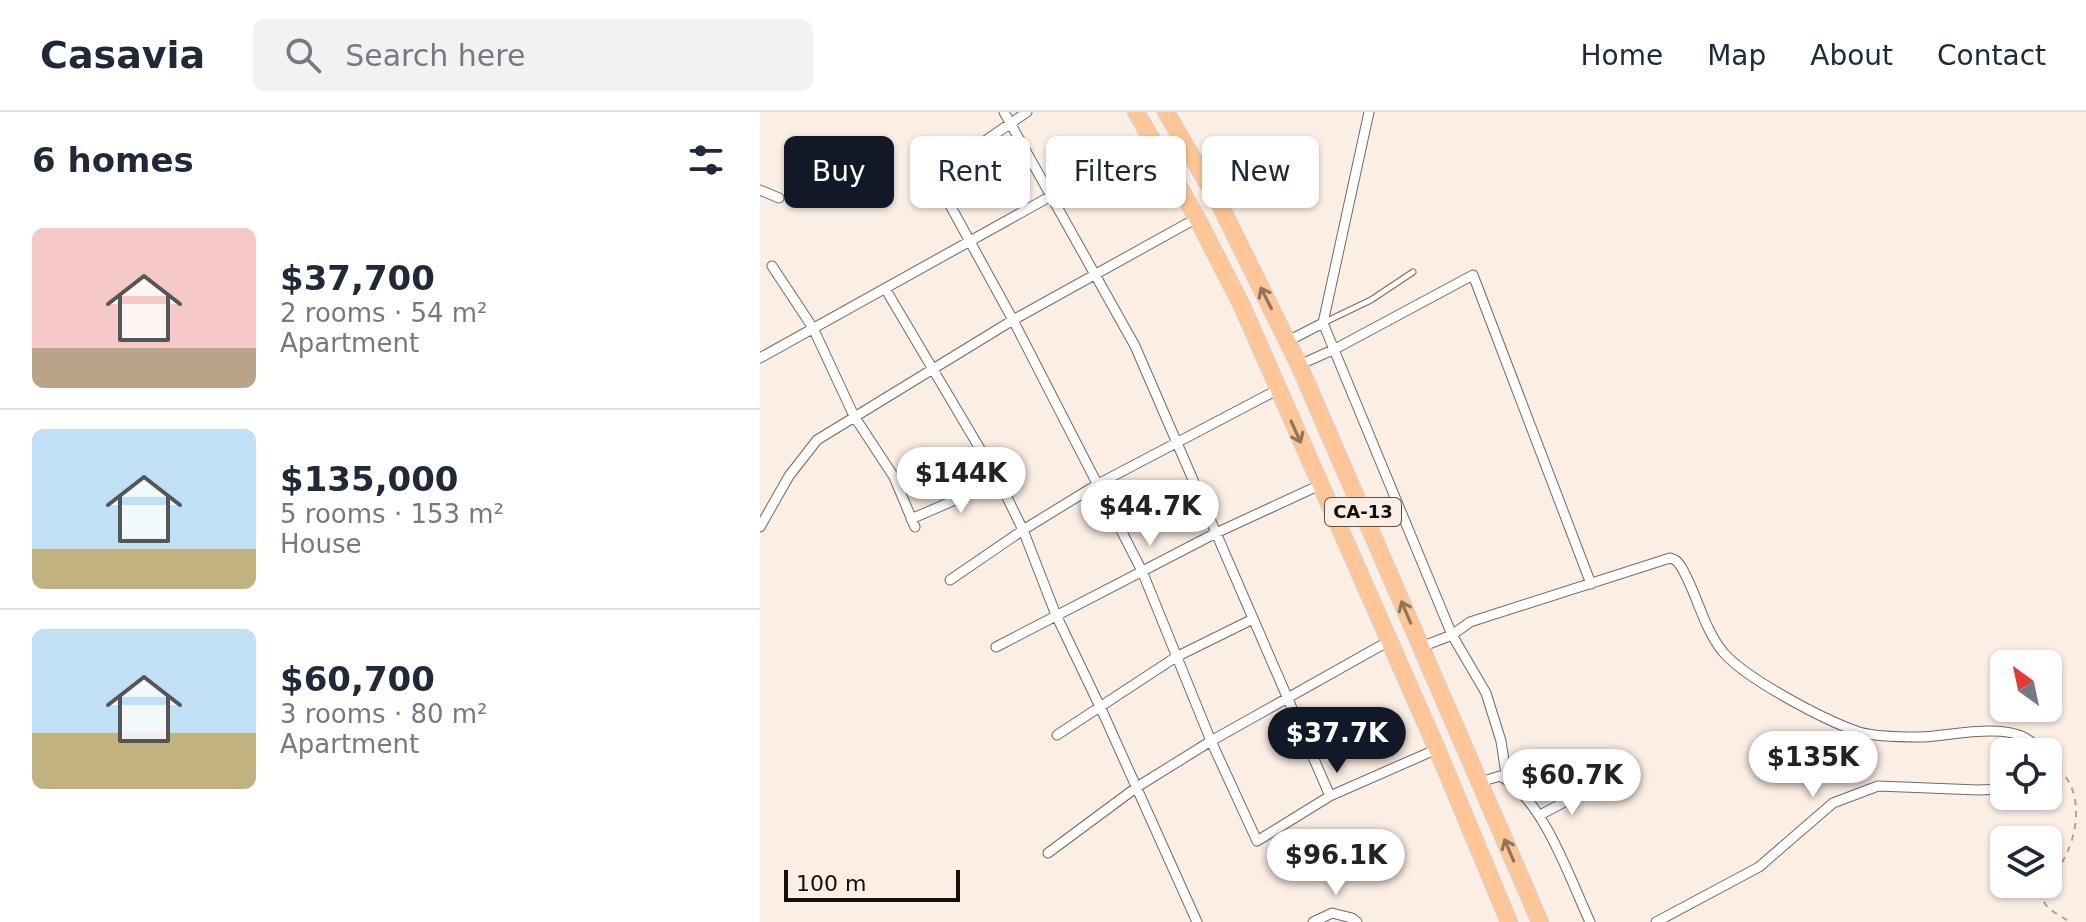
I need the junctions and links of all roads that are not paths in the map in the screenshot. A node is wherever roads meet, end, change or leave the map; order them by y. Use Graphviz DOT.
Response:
graph roads {
  1 [pos="1004,112"];
  2 [pos="1027,112"];
  3 [pos="1136,112"];
  4 [pos="1166,112"];
  5 [pos="1369,112"];
  6 [pos="1011,123"];
  7 [pos="1151,136"];
  8 [pos="1046,187"];
  9 [pos="760,190"];
  10 [pos="779,198"];
  11 [pos="1186,198"];
  12 [pos="1046,199"];
  13 [pos="1058,208"];
  14 [pos="1197,218"];
  15 [pos="969,242"];
  16 [pos="772,266"];
  17 [pos="1413,272"];
  18 [pos="1095,274"];
  19 [pos="886,290"];
  20 [pos="1013,320"];
  21 [pos="1323,323"];
  22 [pos="813,328"];
  23 [pos="1288,341"];
  24 [pos="1335,349"];
  25 [pos="760,358"];
  26 [pos="1299,365"];
  27 [pos="933,369"];
  28 [pos="1277,390"];
  29 [pos="854,416"];
  30 [pos="1177,442"];
  31 [pos="999,481"];
  32 [pos="1098,484"];
  33 [pos="1320,485"];
  34 [pos="760,527"];
  35 [pos="1023,530"];
  36 [pos="1216,533"];
  37 [pos="1142,571"];
  38 [pos="950,580"];
  39 [pos="1591,584"];
  40 [pos="1056,615"];
  41 [pos="1253,619"];
  42 [pos="1452,635"];
  43 [pos="1389,641"];
  44 [pos="996,647"];
  45 [pos="1421,647"];
  46 [pos="1176,657"];
  47 [pos="1289,698"];
  48 [pos="1099,706"];
  49 [pos="1057,735"];
  50 [pos="2024,738"];
  51 [pos="1211,741"];
  52 [pos="1437,749"];
  53 [pos="1507,780"];
  54 [pos="1480,782"];
  55 [pos="1137,787"];
  56 [pos="1589,789"];
  57 [pos="1990,790"];
  58 [pos="1330,796"];
  59 [pos="1540,815"];
  60 [pos="1048,853"];
  61 [pos="1197,922"];
  62 [pos="1313,922"];
  63 [pos="1357,922"];
  64 [pos="1509,922"];
  65 [pos="1540,922"];
  66 [pos="1590,922"];
  67 [pos="1656,922"];
  1 -- 6 [label="street"];
  2 -- 6 [label="street"];
  3 -- 7 [label="highway, CA-13"];
  23 -- 4 [label="highway, CA-13, one-way"];
  5 -- 21 [label="street"];
  6 -- 8 [label="street"];
  6 -- 15 [label="street"];
  9 -- 10 [label="street"];
  11 -- 14 [label="highway, CA-13"];
  12 -- 15 [label="street"];
  13 -- 18 [label="street"];
  14 -- 18 [label="street"];
  14 -- 28 [label="highway, CA-13"];
  15 -- 19 [label="street"];
  15 -- 20 [label="street"];
  16 -- 22 [label="street"];
  17 -- 21 [label="lane"];
  18 -- 20 [label="street"];
  18 -- 30 [label="street"];
  19 -- 22 [label="street"];
  19 -- 27 [label="street"];
  20 -- 27 [label="street"];
  20 -- 32 [label="street"];
  21 -- 23 [label="street"];
  21 -- 24 [label="street"];
  22 -- 25 [label="street"];
  22 -- 29 [label="street"];
  23 -- 26 [label="highway, CA-13"];
  24 -- 26 [label="street"];
  24 -- 39 [label="street"];
  24 -- 42 [label="street"];
  45 -- 26 [label="highway, CA-13, one-way"];
  27 -- 29 [label="street"];
  27 -- 31 [label="street"];
  28 -- 30 [label="street"];
  28 -- 33 [label="highway, CA-13, one-way"];
  29 -- 31 [label="street"];
  29 -- 34 [label="street"];
  30 -- 32 [label="street"];
  30 -- 36 [label="street"];
  31 -- 35 [label="street"];
  32 -- 35 [label="street"];
  32 -- 37 [label="street"];
  33 -- 36 [label="street"];
  33 -- 43 [label="highway, CA-13"];
  35 -- 38 [label="street"];
  35 -- 40 [label="street"];
  36 -- 37 [label="street"];
  36 -- 41 [label="street"];
  37 -- 40 [label="street"];
  37 -- 46 [label="street"];
  39 -- 42 [label="street"];
  39 -- 50 [label="street"];
  40 -- 44 [label="street"];
  40 -- 48 [label="street"];
  41 -- 46 [label="street"];
  41 -- 47 [label="street"];
  42 -- 45 [label="street"];
  42 -- 53 [label="street"];
  43 -- 47 [label="street"];
  43 -- 52 [label="highway, CA-13"];
  45 -- 54 [label="highway, CA-13"];
  46 -- 48 [label="street"];
  46 -- 51 [label="street"];
  47 -- 51 [label="street"];
  47 -- 58 [label="street"];
  48 -- 49 [label="street"];
  48 -- 55 [label="street"];
  51 -- 55 [label="street"];
  51 -- 58 [label="street"];
  52 -- 58 [label="street"];
  52 -- 64 [label="highway, CA-13"];
  53 -- 54 [label="street"];
  53 -- 59 [label="street"];
  65 -- 54 [label="highway, CA-13, one-way"];
  55 -- 60 [label="street"];
  55 -- 61 [label="street"];
  56 -- 59 [label="street"];
  57 -- 67 [label="street"];
  59 -- 66 [label="street"];
  62 -- 63 [label="street"];
}
